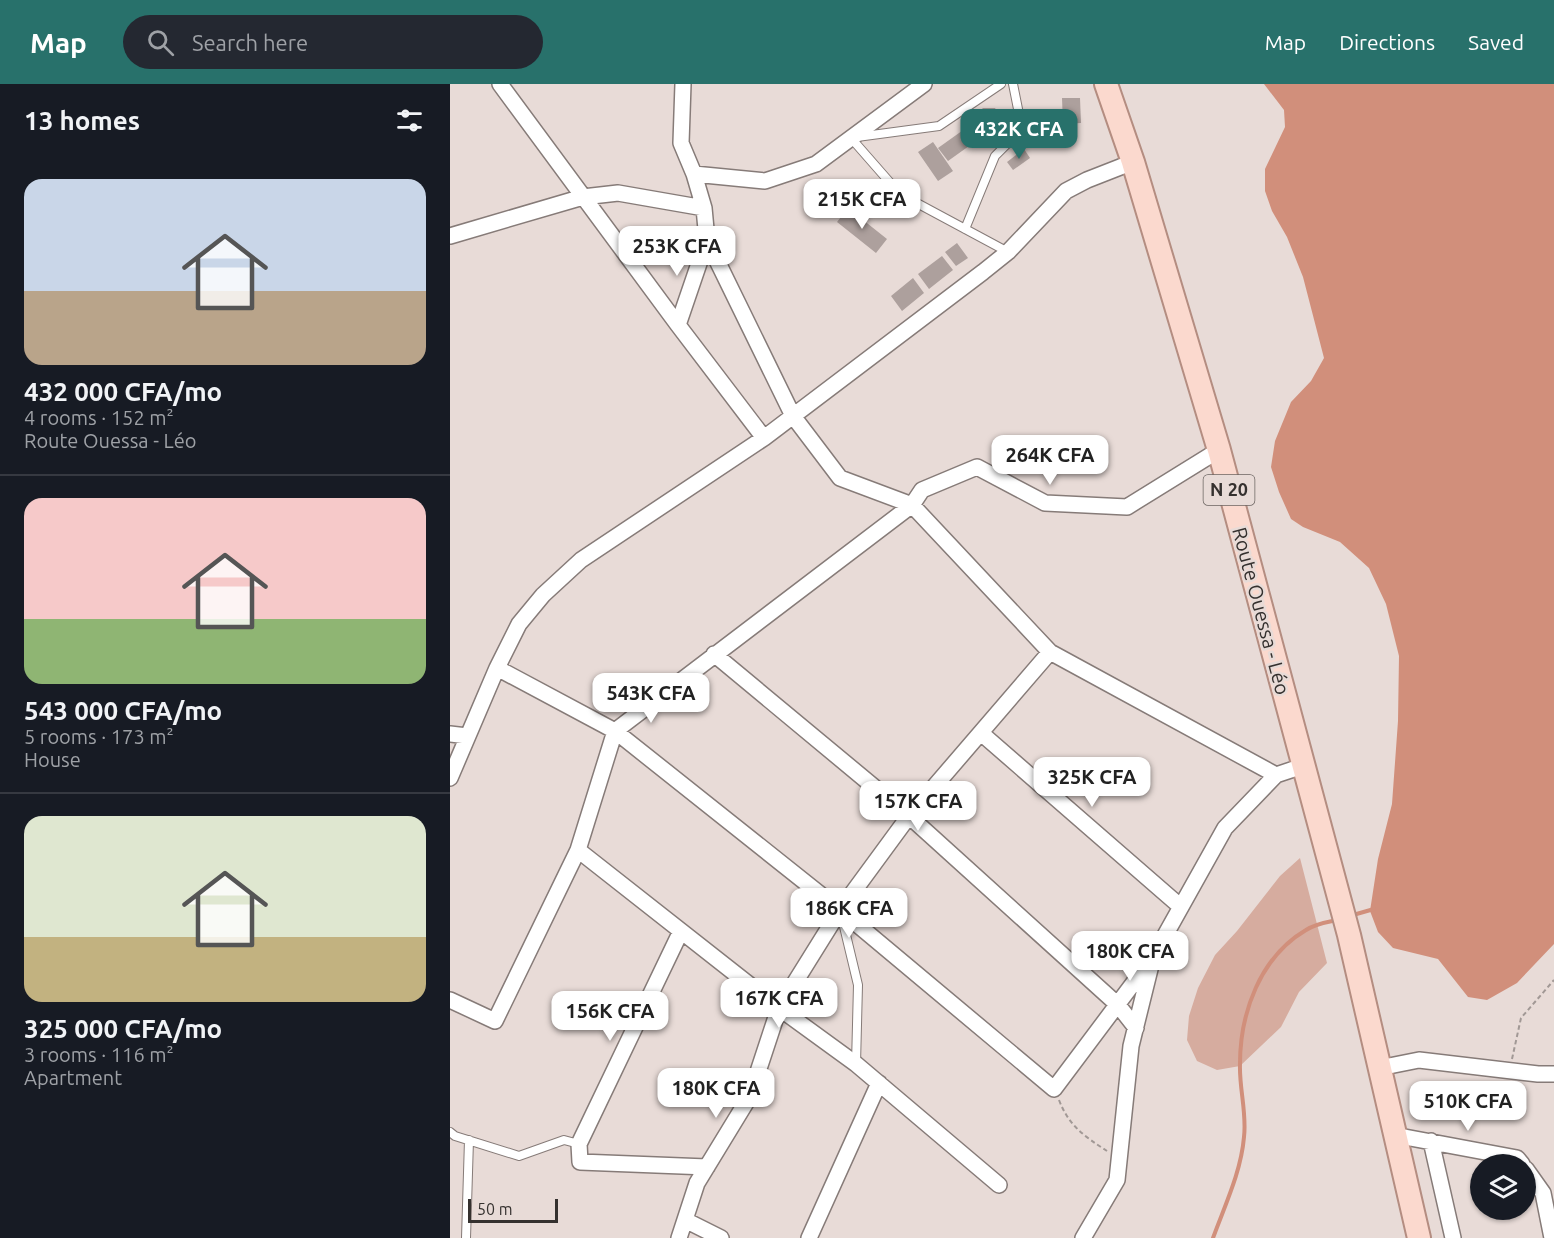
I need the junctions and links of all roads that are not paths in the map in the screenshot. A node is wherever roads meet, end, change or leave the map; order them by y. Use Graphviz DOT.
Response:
graph roads {
  1 [pos="500,84"];
  2 [pos="683,84"];
  3 [pos="924,84"];
  4 [pos="1001,84"];
  5 [pos="1013,84"];
  6 [pos="1106,84"];
  7 [pos="851,138"];
  8 [pos="1133,162"];
  9 [pos="694,174"];
  10 [pos="583,196"];
  11 [pos="704,208"];
  12 [pos="965,229"];
  13 [pos="451,233"];
  14 [pos="707,240"];
  15 [pos="1008,252"];
  16 [pos="678,325"];
  17 [pos="793,416"];
  18 [pos="764,438"];
  19 [pos="1219,450"];
  20 [pos="912,505"];
  21 [pos="1050,652"];
  22 [pos="714,654"];
  23 [pos="496,668"];
  24 [pos="615,731"];
  25 [pos="981,733"];
  26 [pos="450,735"];
  27 [pos="467,736"];
  28 [pos="454,759"];
  29 [pos="1303,766"];
  30 [pos="1275,775"];
  31 [pos="450,778"];
  32 [pos="909,816"];
  33 [pos="578,850"];
  34 [pos="1181,907"];
  35 [pos="840,910"];
  36 [pos="681,931"];
  37 [pos="1153,957"];
  38 [pos="450,1000"];
  39 [pos="1118,1005"];
  40 [pos="779,1008"];
  41 [pos="1136,1028"];
  42 [pos="855,1064"];
  43 [pos="1379,1068"];
  44 [pos="1554,1074"];
  45 [pos="879,1083"];
  46 [pos="450,1132"];
  47 [pos="1394,1135"];
  48 [pos="469,1140"];
  49 [pos="1431,1141"];
  50 [pos="579,1144"];
  51 [pos="1497,1154"];
  52 [pos="707,1167"];
  53 [pos="1536,1183"];
  54 [pos="999,1185"];
  55 [pos="685,1220"];
  56 [pos="466,1238"];
  57 [pos="679,1238"];
  58 [pos="721,1238"];
  59 [pos="809,1238"];
  60 [pos="1083,1238"];
  61 [pos="1419,1238"];
  62 [pos="1453,1238"];
  63 [pos="1552,1238"];
  1 -- 10 [label="street"];
  2 -- 9 [label="street"];
  3 -- 7 [label="street"];
  4 -- 7 [label="lane"];
  5 -- 12 [label="lane"];
  6 -- 8 [label="main road, Route Ouessa - Léo / N 20"];
  7 -- 9 [label="street"];
  7 -- 12 [label="lane"];
  8 -- 15 [label="street"];
  8 -- 19 [label="main road, Route Ouessa - Léo / N 20"];
  9 -- 11 [label="street"];
  10 -- 11 [label="street"];
  10 -- 13 [label="street"];
  10 -- 16 [label="street"];
  11 -- 14 [label="street"];
  12 -- 15 [label="lane"];
  14 -- 16 [label="street"];
  14 -- 17 [label="street"];
  15 -- 17 [label="street"];
  16 -- 18 [label="street"];
  17 -- 18 [label="street"];
  17 -- 20 [label="street"];
  18 -- 23 [label="street"];
  19 -- 20 [label="street"];
  19 -- 29 [label="main road, Route Ouessa - Léo / N 20"];
  20 -- 21 [label="street"];
  20 -- 22 [label="street"];
  21 -- 25 [label="street"];
  21 -- 30 [label="street"];
  22 -- 24 [label="street"];
  22 -- 32 [label="street"];
  23 -- 24 [label="street"];
  23 -- 27 [label="street"];
  24 -- 33 [label="street"];
  24 -- 35 [label="street"];
  25 -- 32 [label="street"];
  25 -- 34 [label="street"];
  26 -- 27 [label="street"];
  27 -- 28 [label="street"];
  28 -- 31 [label="street"];
  29 -- 30 [label="street"];
  29 -- 43 [label="main road, Route Ouessa - Léo / N 20"];
  30 -- 34 [label="street"];
  32 -- 35 [label="street"];
  32 -- 39 [label="street"];
  33 -- 36 [label="street"];
  33 -- 38 [label="street"];
  34 -- 37 [label="street"];
  35 -- 39 [label="street"];
  35 -- 40 [label="street"];
  35 -- 42 [label="lane"];
  36 -- 40 [label="street"];
  36 -- 50 [label="street"];
  37 -- 39 [label="street"];
  37 -- 41 [label="street"];
  39 -- 41 [label="street"];
  40 -- 42 [label="street"];
  40 -- 52 [label="street"];
  41 -- 60 [label="street"];
  42 -- 45 [label="street"];
  43 -- 44 [label="street"];
  43 -- 47 [label="main road, N 20"];
  45 -- 54 [label="street"];
  45 -- 59 [label="street"];
  46 -- 48 [label="lane"];
  47 -- 49 [label="street"];
  47 -- 61 [label="main road, N 20"];
  48 -- 50 [label="lane"];
  48 -- 56 [label="lane"];
  49 -- 51 [label="street"];
  49 -- 62 [label="street"];
  50 -- 52 [label="street"];
  52 -- 55 [label="street"];
  53 -- 63 [label="street"];
  55 -- 57 [label="street"];
  55 -- 58 [label="street"];
}
